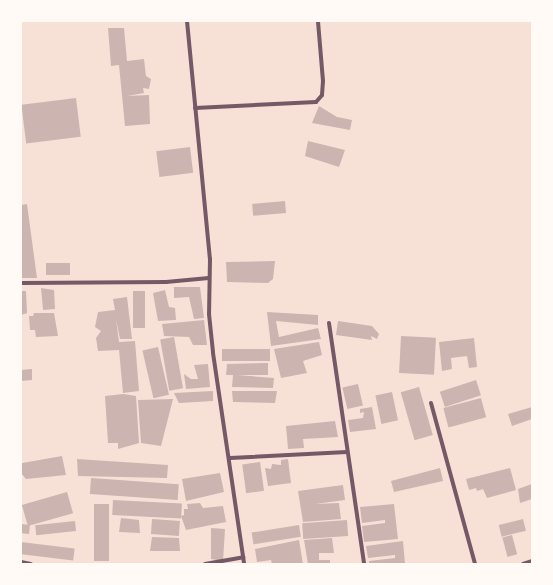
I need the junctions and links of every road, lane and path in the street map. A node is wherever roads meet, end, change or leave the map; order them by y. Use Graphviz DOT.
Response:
graph roads {
  1 [pos="187,21"];
  2 [pos="318,21"];
  3 [pos="195,108"];
  4 [pos="209,278"];
  5 [pos="21,284"];
  6 [pos="329,324"];
  7 [pos="431,403"];
  8 [pos="348,452"];
  9 [pos="230,458"];
  10 [pos="243,558"];
  11 [pos="532,561"];
  12 [pos="21,562"];
  13 [pos="31,564"];
  14 [pos="205,564"];
  15 [pos="244,564"];
  16 [pos="364,564"];
  17 [pos="475,564"];
  18 [pos="523,564"];
  1 -- 3 [label="street"];
  2 -- 3 [label="street"];
  3 -- 4 [label="street"];
  4 -- 5 [label="street"];
  4 -- 9 [label="street"];
  6 -- 8 [label="street"];
  7 -- 17 [label="street"];
  8 -- 9 [label="street"];
  8 -- 16 [label="street"];
  9 -- 10 [label="street"];
  10 -- 14 [label="street"];
  10 -- 15 [label="street"];
  11 -- 18 [label="street"];
  12 -- 13 [label="street"];
}
